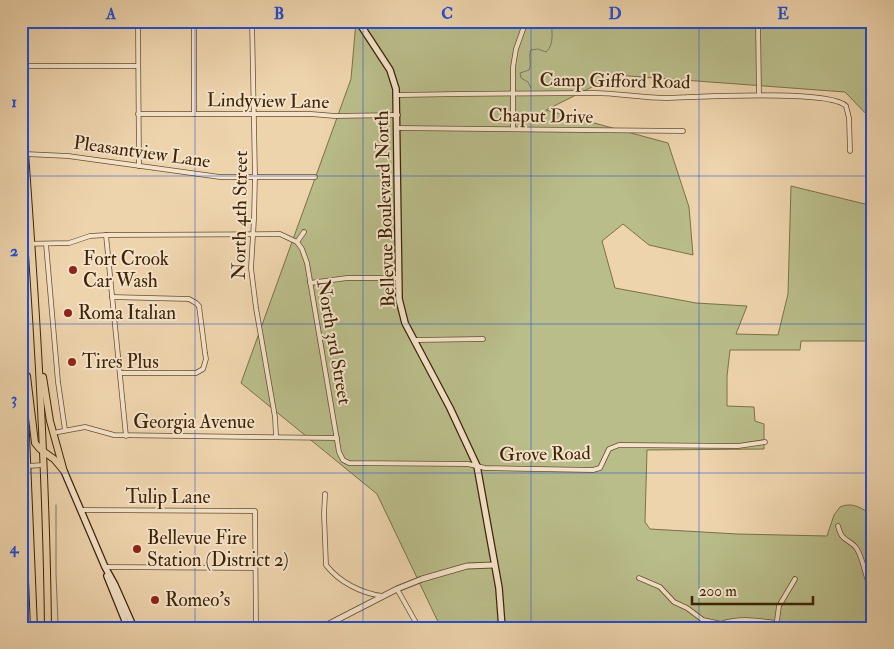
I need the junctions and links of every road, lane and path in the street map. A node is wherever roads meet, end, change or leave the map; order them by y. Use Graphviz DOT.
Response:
graph roads {
  1 [pos="252,21"];
  2 [pos="358,21"];
  3 [pos="526,21"];
  4 [pos="758,21"];
  5 [pos="867,21"];
  6 [pos="873,25"];
  7 [pos="138,26"];
  8 [pos="194,26"];
  9 [pos="21,66"];
  10 [pos="138,66"];
  11 [pos="397,94"];
  12 [pos="513,94"];
  13 [pos="759,95"];
  14 [pos="21,98"];
  15 [pos="138,114"];
  16 [pos="194,114"];
  17 [pos="254,114"];
  18 [pos="398,115"];
  19 [pos="398,128"];
  20 [pos="513,129"];
  21 [pos="540,130"];
  22 [pos="683,130"];
  23 [pos="540,136"];
  24 [pos="850,151"];
  25 [pos="25,154"];
  26 [pos="139,166"];
  27 [pos="256,176"];
  28 [pos="315,177"];
  29 [pos="304,232"];
  30 [pos="253,234"];
  31 [pos="106,235"];
  32 [pos="297,242"];
  33 [pos="31,243"];
  34 [pos="21,244"];
  35 [pos="46,244"];
  36 [pos="399,278"];
  37 [pos="310,283"];
  38 [pos="112,297"];
  39 [pos="21,315"];
  40 [pos="483,339"];
  41 [pos="415,340"];
  42 [pos="38,348"];
  43 [pos="23,355"];
  44 [pos="120,373"];
  45 [pos="65,430"];
  46 [pos="53,433"];
  47 [pos="126,436"];
  48 [pos="276,436"];
  49 [pos="337,438"];
  50 [pos="766,442"];
  51 [pos="43,452"];
  52 [pos="343,460"];
  53 [pos="44,465"];
  54 [pos="477,466"];
  55 [pos="24,468"];
  56 [pos="64,471"];
  57 [pos="325,494"];
  58 [pos="81,510"];
  59 [pos="838,526"];
  60 [pos="494,565"];
  61 [pos="105,567"];
  62 [pos="255,568"];
  63 [pos="639,578"];
  64 [pos="795,578"];
  65 [pos="397,590"];
  66 [pos="873,593"];
  67 [pos="384,596"];
  68 [pos="776,626"];
  69 [pos="34,628"];
  70 [pos="48,628"];
  71 [pos="128,628"];
  72 [pos="134,628"];
  73 [pos="256,628"];
  74 [pos="264,628"];
  75 [pos="311,628"];
  76 [pos="419,628"];
  77 [pos="502,628"];
  1 -- 17 [label="street, North 4th Street"];
  2 -- 11 [label="main road, Bellevue Boulevard North"];
  3 -- 12 [label="street"];
  4 -- 13 [label="street"];
  5 -- 6 [label="street"];
  7 -- 10 [label="street"];
  8 -- 16 [label="street"];
  9 -- 10 [label="street"];
  10 -- 15 [label="street"];
  11 -- 12 [label="street, Camp Gifford Road"];
  11 -- 18 [label="main road, Bellevue Boulevard North"];
  12 -- 13 [label="street, Camp Gifford Road"];
  12 -- 20 [label="street"];
  13 -- 24 [label="street, Camp Gifford Road"];
  14 -- 25 [label="main road"];
  15 -- 16 [label="street, Lindyview Lane"];
  15 -- 26 [label="street"];
  16 -- 17 [label="street, Lindyview Lane"];
  17 -- 18 [label="street, Lindyview Lane"];
  17 -- 27 [label="street, North 4th Street"];
  18 -- 19 [label="main road, Bellevue Boulevard North"];
  19 -- 20 [label="street, Chaput Drive"];
  19 -- 36 [label="main road, Bellevue Boulevard North"];
  20 -- 21 [label="street, Chaput Drive"];
  21 -- 22 [label="street, Chaput Drive"];
  21 -- 23 [label="street"];
  25 -- 26 [label="street, Pleasantview Lane"];
  25 -- 33 [label="main road"];
  26 -- 27 [label="street, Pleasantview Lane"];
  27 -- 28 [label="street, Pleasantview Lane"];
  27 -- 30 [label="street, North 4th Street"];
  29 -- 32 [label="street"];
  30 -- 31 [label="street"];
  30 -- 32 [label="street"];
  30 -- 48 [label="street, North 4th Street"];
  31 -- 35 [label="street"];
  31 -- 38 [label="street"];
  32 -- 37 [label="street, North 3rd Street"];
  33 -- 34 [label="street"];
  33 -- 35 [label="street"];
  33 -- 42 [label="main road"];
  35 -- 45 [label="street"];
  36 -- 37 [label="street"];
  36 -- 41 [label="main road, Bellevue Boulevard North"];
  37 -- 49 [label="street, North 3rd Street"];
  38 -- 44 [label="street"];
  38 -- 44 [label="street"];
  39 -- 43 [label="main road"];
  40 -- 41 [label="street"];
  41 -- 54 [label="main road, Bellevue Boulevard North"];
  42 -- 46 [label="main road"];
  42 -- 51 [label="main road"];
  43 -- 51 [label="main road"];
  43 -- 55 [label="main road"];
  44 -- 47 [label="street"];
  45 -- 46 [label="street, Georgia Avenue"];
  45 -- 47 [label="street, Georgia Avenue"];
  46 -- 56 [label="main road"];
  47 -- 48 [label="street, Georgia Avenue"];
  48 -- 49 [label="street, Georgia Avenue"];
  49 -- 52 [label="street, North 3rd Street"];
  50 -- 54 [label="street, Grove Road"];
  51 -- 53 [label="main road"];
  51 -- 56 [label="main road"];
  52 -- 54 [label="street, Grove Road"];
  53 -- 55 [label="street"];
  53 -- 70 [label="main road"];
  54 -- 60 [label="main road, Bellevue Boulevard North"];
  55 -- 69 [label="main road"];
  56 -- 58 [label="main road"];
  57 -- 67 [label="street"];
  58 -- 61 [label="main road"];
  58 -- 62 [label="street, Tulip Lane"];
  59 -- 66 [label="street"];
  60 -- 65 [label="street"];
  60 -- 77 [label="main road, Bellevue Boulevard North"];
  61 -- 62 [label="street"];
  61 -- 71 [label="main road"];
  61 -- 72 [label="main road"];
  62 -- 73 [label="street"];
  63 -- 68 [label="street"];
  64 -- 68 [label="street"];
  65 -- 67 [label="street"];
  65 -- 76 [label="street"];
  67 -- 75 [label="street"];
  74 -- 75 [label="street"];
}
